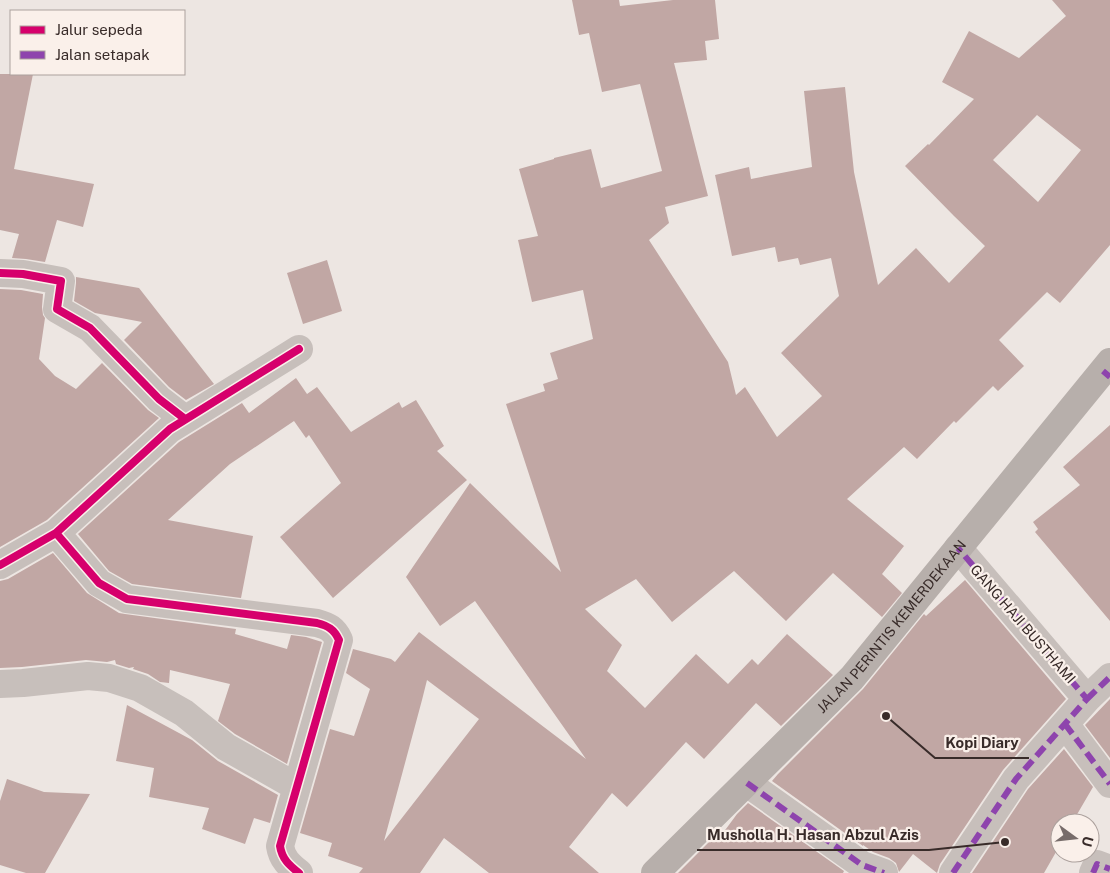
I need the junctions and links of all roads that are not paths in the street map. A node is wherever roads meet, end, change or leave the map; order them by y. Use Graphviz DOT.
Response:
graph roads {
  1 [pos="0,273"];
  2 [pos="299,349"];
  3 [pos="1108,370"];
  4 [pos="185,420"];
  5 [pos="56,533"];
  6 [pos="958,548"];
  7 [pos="0,565"];
  8 [pos="1110,678"];
  9 [pos="0,684"];
  10 [pos="1087,699"];
  11 [pos="1065,724"];
  12 [pos="747,783"];
  13 [pos="1110,784"];
  14 [pos="297,787"];
  15 [pos="1110,869"];
  16 [pos="299,873"];
  17 [pos="655,873"];
  18 [pos="884,873"];
  19 [pos="954,873"];
  20 [pos="1093,873"];
  1 -- 4 [label="street"];
  2 -- 4 [label="street"];
  3 -- 6 [label="main road, JALAN PERINTIS KEMERDEKAAN"];
  4 -- 5 [label="street"];
  5 -- 7 [label="street"];
  5 -- 14 [label="street"];
  6 -- 10 [label="street, GANG HAJI BUSTHAMI"];
  6 -- 12 [label="main road, JALAN PERINTIS KEMERDEKAAN"];
  8 -- 10 [label="street"];
  9 -- 14 [label="street"];
  10 -- 11 [label="street"];
  11 -- 13 [label="street"];
  11 -- 19 [label="street"];
  12 -- 17 [label="main road, JALAN PERINTIS KEMERDEKAAN"];
  12 -- 18 [label="street"];
  14 -- 16 [label="street"];
  15 -- 20 [label="street"];
}
